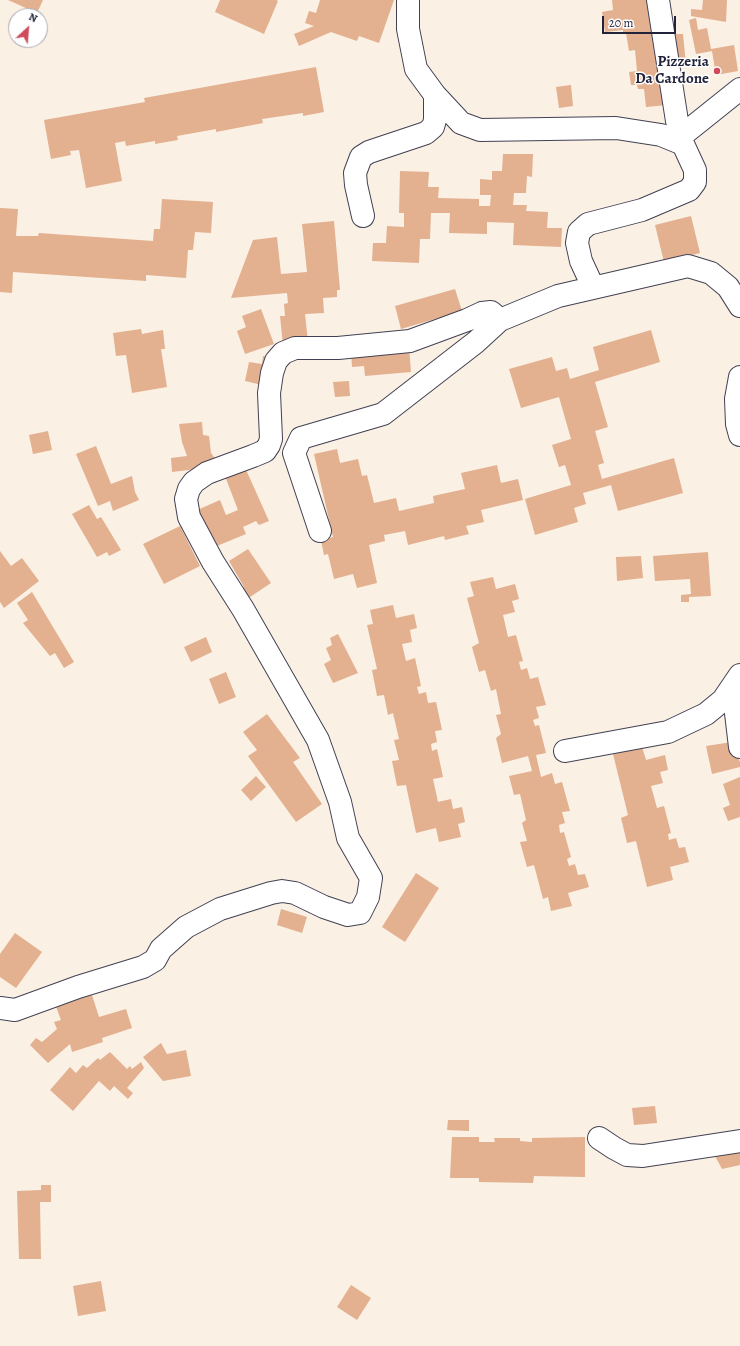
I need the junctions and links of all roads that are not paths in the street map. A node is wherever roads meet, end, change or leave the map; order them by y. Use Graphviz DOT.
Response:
graph roads {
  1 [pos="408,0"];
  2 [pos="658,0"];
  3 [pos="740,89"];
  4 [pos="435,95"];
  5 [pos="681,141"];
  6 [pos="363,216"];
  7 [pos="592,286"];
  8 [pos="740,306"];
  9 [pos="500,320"];
  10 [pos="740,377"];
  11 [pos="740,435"];
  12 [pos="320,531"];
  13 [pos="740,674"];
  14 [pos="740,681"];
  15 [pos="740,747"];
  16 [pos="565,751"];
  17 [pos="0,1008"];
  18 [pos="599,1138"];
  19 [pos="740,1141"];
  1 -- 4 [label="street"];
  2 -- 5 [label="street"];
  3 -- 5 [label="street"];
  4 -- 5 [label="street"];
  4 -- 6 [label="street"];
  5 -- 7 [label="street"];
  7 -- 8 [label="street"];
  7 -- 9 [label="street"];
  9 -- 12 [label="street"];
  9 -- 17 [label="street"];
  10 -- 11 [label="street"];
  13 -- 16 [label="street"];
  14 -- 15 [label="street"];
  18 -- 19 [label="street"];
}
